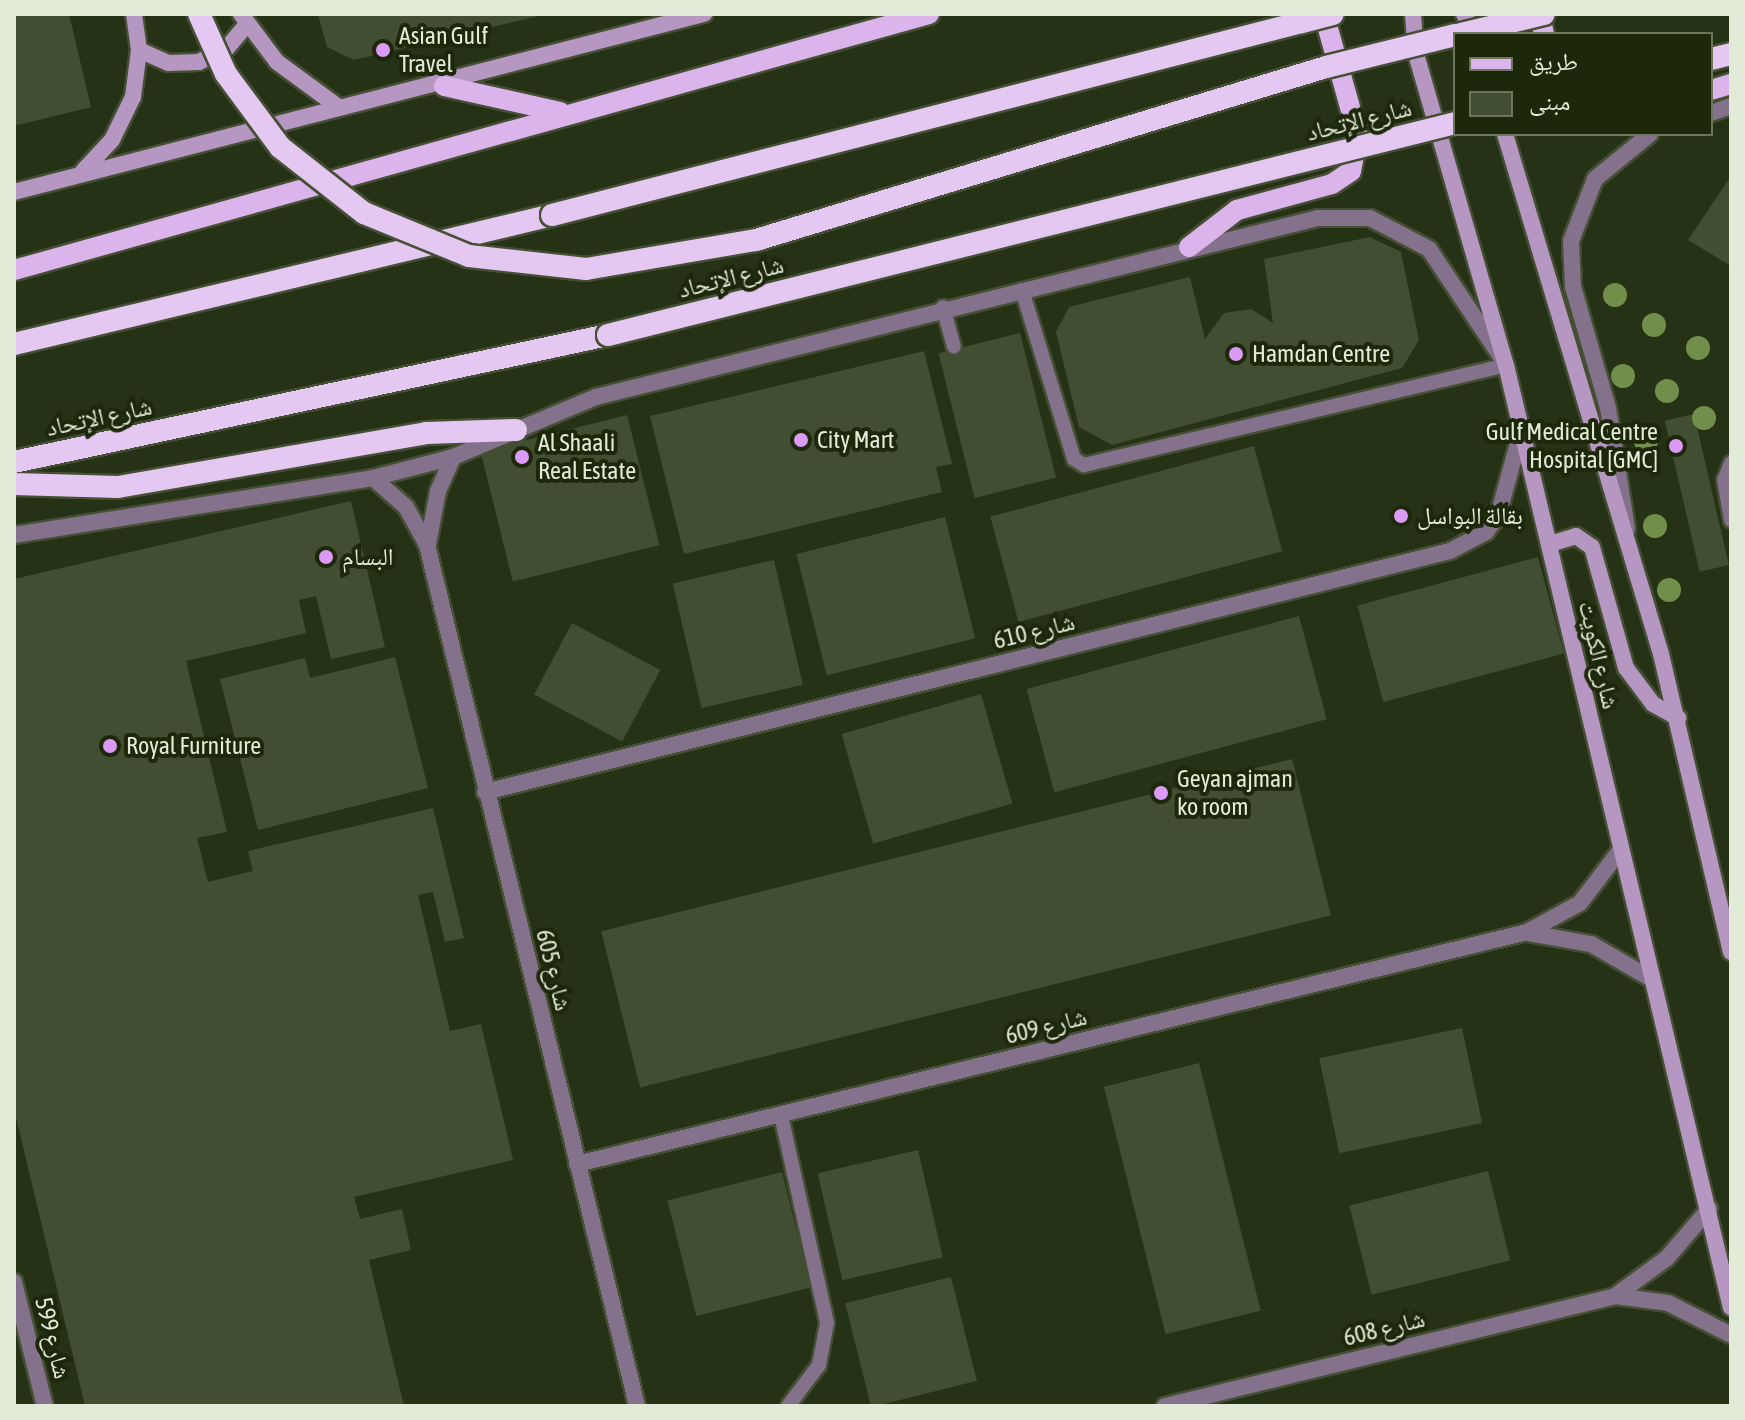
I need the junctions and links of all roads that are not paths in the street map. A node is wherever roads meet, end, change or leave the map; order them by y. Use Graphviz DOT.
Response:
graph roads {
  1 [pos="134,14"];
  2 [pos="199,14"];
  3 [pos="704,14"];
  4 [pos="929,14"];
  5 [pos="1324,14"];
  6 [pos="1333,14"];
  7 [pos="1413,14"];
  8 [pos="1464,14"];
  9 [pos="1542,14"];
  10 [pos="667,18"];
  11 [pos="244,19"];
  12 [pos="1469,32"];
  13 [pos="1473,32"];
  14 [pos="1453,35"];
  15 [pos="139,50"];
  16 [pos="444,86"];
  17 [pos="337,106"];
  18 [pos="563,112"];
  19 [pos="1453,124"];
  20 [pos="1506,136"];
  21 [pos="1647,136"];
  22 [pos="79,174"];
  23 [pos="14,192"];
  24 [pos="1189,247"];
  25 [pos="14,270"];
  26 [pos="1022,290"];
  27 [pos="943,307"];
  28 [pos="14,344"];
  29 [pos="954,347"];
  30 [pos="1506,365"];
  31 [pos="516,430"];
  32 [pos="1521,432"];
  33 [pos="453,457"];
  34 [pos="14,462"];
  35 [pos="1731,463"];
  36 [pos="373,478"];
  37 [pos="14,484"];
  38 [pos="1731,520"];
  39 [pos="14,535"];
  40 [pos="1550,544"];
  41 [pos="427,545"];
  42 [pos="1628,551"];
  43 [pos="1678,718"];
  44 [pos="485,792"];
  45 [pos="1619,852"];
  46 [pos="1527,932"];
  47 [pos="1731,952"];
  48 [pos="1648,977"];
  49 [pos="781,1115"];
  50 [pos="577,1164"];
  51 [pos="1709,1209"];
  52 [pos="14,1282"];
  53 [pos="1615,1296"];
  54 [pos="1731,1308"];
  55 [pos="1731,1335"];
  56 [pos="1226,1399"];
  57 [pos="45,1406"];
  58 [pos="637,1406"];
  59 [pos="788,1406"];
  60 [pos="1165,1406"];
  1 -- 15 [label="main road"];
  2 -- 14 [label="highway, bridge"];
  3 -- 10 [label="main road"];
  4 -- 18 [label="main road"];
  5 -- 24 [label="main road"];
  6 -- 28 [label="highway, bridge"];
  7 -- 30 [label="main road, شارع الكويت"];
  8 -- 13 [label="main road"];
  9 -- 12 [label="highway, bridge"];
  10 -- 16 [label="main road"];
  11 -- 15 [label="main road"];
  11 -- 17 [label="main road"];
  15 -- 22 [label="main road"];
  16 -- 17 [label="main road"];
  16 -- 18 [label="main road"];
  17 -- 22 [label="main road"];
  18 -- 25 [label="main road"];
  19 -- 34 [label="highway, شارع الإتحاد, bridge"];
  20 -- 42 [label="main road"];
  21 -- 42 [label="street"];
  22 -- 23 [label="main road"];
  24 -- 26 [label="street"];
  24 -- 30 [label="street"];
  26 -- 27 [label="street"];
  26 -- 30 [label="lane"];
  27 -- 29 [label="lane"];
  27 -- 31 [label="street"];
  30 -- 32 [label="main road, شارع الكويت"];
  31 -- 33 [label="street"];
  31 -- 37 [label="highway"];
  32 -- 40 [label="main road, شارع الكويت"];
  32 -- 44 [label="street, شارع 610"];
  33 -- 36 [label="street"];
  33 -- 41 [label="street, شارع 605"];
  35 -- 38 [label="lane"];
  36 -- 39 [label="street"];
  36 -- 41 [label="street, شارع 605"];
  40 -- 43 [label="main road"];
  40 -- 45 [label="main road, شارع الكويت"];
  41 -- 44 [label="street, شارع 605"];
  42 -- 43 [label="main road"];
  43 -- 47 [label="main road"];
  44 -- 50 [label="street, شارع 605"];
  45 -- 46 [label="street, شارع 609"];
  45 -- 48 [label="main road, شارع الكويت"];
  46 -- 48 [label="street, شارع 609"];
  46 -- 49 [label="street, شارع 609"];
  48 -- 51 [label="main road, شارع الكويت"];
  49 -- 50 [label="street, شارع 609"];
  49 -- 59 [label="lane"];
  50 -- 58 [label="street, شارع 605"];
  51 -- 53 [label="street, شارع 608"];
  51 -- 54 [label="main road, شارع الكويت"];
  52 -- 57 [label="street, شارع 599"];
  53 -- 55 [label="street, شارع 608"];
  53 -- 56 [label="street, شارع 608"];
  56 -- 60 [label="street, شارع 608"];
}
